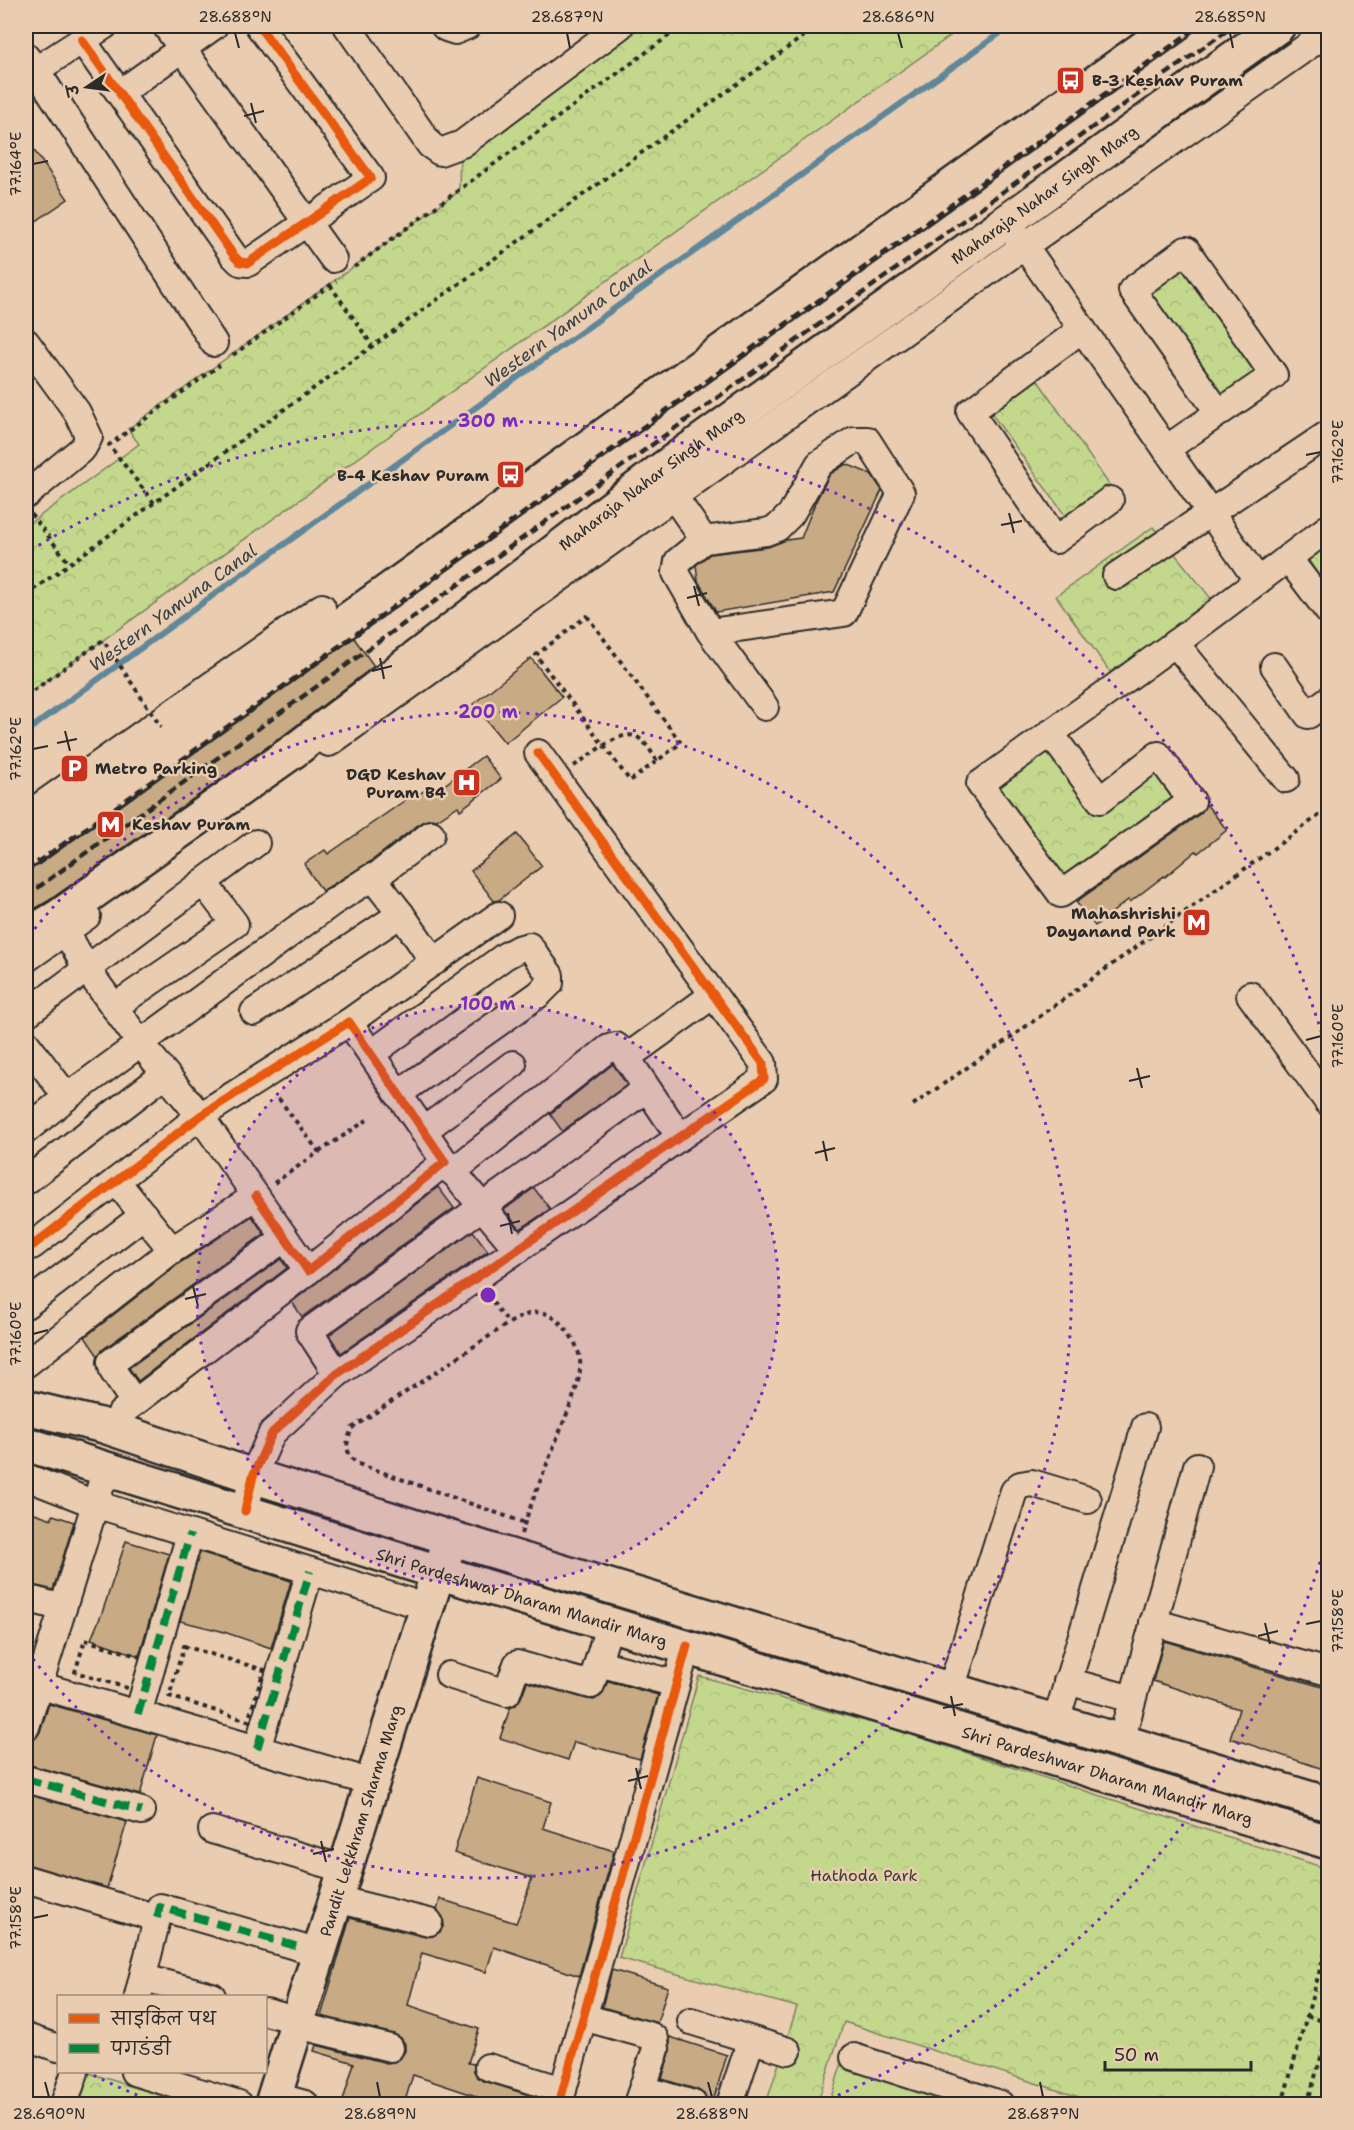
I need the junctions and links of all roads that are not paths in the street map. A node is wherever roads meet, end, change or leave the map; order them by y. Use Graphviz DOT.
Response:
graph roads {
  1 [pos="104,26"];
  2 [pos="166,26"];
  3 [pos="214,26"];
  4 [pos="260,26"];
  5 [pos="346,26"];
  6 [pos="444,26"];
  7 [pos="466,26"];
  8 [pos="620,26"];
  9 [pos="1174,26"];
  10 [pos="1278,26"];
  11 [pos="1329,32"];
  12 [pos="82,40"];
  13 [pos="182,48"];
  14 [pos="31,63"];
  15 [pos="120,93"];
  16 [pos="308,223"];
  17 [pos="1016,233"];
  18 [pos="340,269"];
  19 [pos="1082,329"];
  20 [pos="26,342"];
  21 [pos="214,343"];
  22 [pos="1219,413"];
  23 [pos="1325,443"];
  24 [pos="1166,449"];
  25 [pos="666,485"];
  26 [pos="1110,500"];
  27 [pos="27,502"];
  28 [pos="1210,512"];
  29 [pos="1329,528"];
  30 [pos="704,540"];
  31 [pos="1288,558"];
  32 [pos="1116,576"];
  33 [pos="1258,580"];
  34 [pos="322,607"];
  35 [pos="1329,611"];
  36 [pos="710,632"];
  37 [pos="1175,643"];
  38 [pos="1274,666"];
  39 [pos="1329,700"];
  40 [pos="765,707"];
  41 [pos="1050,733"];
  42 [pos="538,753"];
  43 [pos="1286,779"];
  44 [pos="26,816"];
  45 [pos="432,834"];
  46 [pos="256,843"];
  47 [pos="26,851"];
  48 [pos="374,878"];
  49 [pos="203,882"];
  50 [pos="401,914"];
  51 [pos="499,915"];
  52 [pos="62,924"];
  53 [pos="28,947"];
  54 [pos="434,962"];
  55 [pos="86,968"];
  56 [pos="713,995"];
  57 [pos="1250,995"];
  58 [pos="114,1007"];
  59 [pos="254,1012"];
  60 [pos="26,1014"];
  61 [pos="349,1022"];
  62 [pos="141,1044"];
  63 [pos="371,1054"];
  64 [pos="30,1057"];
  65 [pos="626,1058"];
  66 [pos="513,1064"];
  67 [pos="165,1074"];
  68 [pos="646,1089"];
  69 [pos="398,1094"];
  70 [pos="67,1097"];
  71 [pos="1329,1102"];
  72 [pos="200,1116"];
  73 [pos="26,1130"];
  74 [pos="423,1131"];
  75 [pos="680,1137"];
  76 [pos="448,1167"];
  77 [pos="26,1181"];
  78 [pos="116,1181"];
  79 [pos="262,1192"];
  80 [pos="482,1207"];
  81 [pos="144,1215"];
  82 [pos="285,1238"];
  83 [pos="28,1244"];
  84 [pos="172,1250"];
  85 [pos="518,1250"];
  86 [pos="308,1271"];
  87 [pos="26,1305"];
  88 [pos="26,1364"];
  89 [pos="337,1374"];
  90 [pos="134,1402"];
  91 [pos="26,1407"];
  92 [pos="104,1426"];
  93 [pos="1145,1427"];
  94 [pos="26,1444"];
  95 [pos="1197,1466"];
  96 [pos="106,1468"];
  97 [pos="253,1476"];
  98 [pos="26,1477"];
  99 [pos="1088,1500"];
  100 [pos="95,1504"];
  101 [pos="244,1510"];
  102 [pos="190,1534"];
  103 [pos="441,1535"];
  104 [pos="428,1569"];
  105 [pos="310,1571"];
  106 [pos="26,1598"];
  107 [pos="407,1601"];
  108 [pos="63,1608"];
  109 [pos="1152,1622"];
  110 [pos="610,1623"];
  111 [pos="687,1646"];
  112 [pos="598,1663"];
  113 [pos="1329,1672"];
  114 [pos="449,1675"];
  115 [pos="1067,1681"];
  116 [pos="676,1684"];
  117 [pos="33,1689"];
  118 [pos="951,1689"];
  119 [pos="1132,1698"];
  120 [pos="138,1714"];
  121 [pos="1056,1721"];
  122 [pos="26,1727"];
  123 [pos="1121,1741"];
  124 [pos="257,1749"];
  125 [pos="353,1777"];
  126 [pos="26,1779"];
  127 [pos="1329,1804"];
  128 [pos="142,1811"];
  129 [pos="212,1830"];
  130 [pos="1329,1842"];
  131 [pos="327,1864"];
  132 [pos="26,1879"];
  133 [pos="336,1899"];
  134 [pos="157,1918"];
  135 [pos="429,1922"];
  136 [pos="302,1948"];
  137 [pos="141,1987"];
  138 [pos="204,1995"];
  139 [pos="281,2017"];
  140 [pos="583,2017"];
  141 [pos="691,2020"];
  142 [pos="26,2037"];
  143 [pos="751,2040"];
  144 [pos="57,2048"];
  145 [pos="390,2048"];
  146 [pos="788,2050"];
  147 [pos="854,2057"];
  148 [pos="488,2067"];
  149 [pos="75,2073"];
  150 [pos="137,2073"];
  151 [pos="273,2091"];
  152 [pos="561,2097"];
  153 [pos="640,2097"];
  154 [pos="64,2104"];
  155 [pos="239,2104"];
  156 [pos="693,2104"];
  157 [pos="730,2104"];
  158 [pos="1000,2104"];
  1 -- 12 [label="street"];
  2 -- 13 [label="street"];
  3 -- 13 [label="street"];
  4 -- 16 [label="street"];
  5 -- 8 [label="street"];
  6 -- 7 [label="street"];
  9 -- 47 [label="main road"];
  10 -- 17 [label="main road, Maharaja Nahar Singh Marg"];
  11 -- 17 [label="street"];
  12 -- 14 [label="street"];
  12 -- 15 [label="street"];
  13 -- 15 [label="street"];
  13 -- 16 [label="street"];
  14 -- 21 [label="street"];
  15 -- 16 [label="street"];
  16 -- 18 [label="street"];
  17 -- 19 [label="street"];
  17 -- 25 [label="main road, Maharaja Nahar Singh Marg"];
  19 -- 24 [label="street"];
  19 -- 26 [label="street"];
  20 -- 27 [label="street"];
  22 -- 22 [label="street"];
  22 -- 24 [label="street"];
  23 -- 28 [label="street"];
  24 -- 28 [label="street"];
  25 -- 30 [label="street"];
  25 -- 52 [label="main road, Maharaja Nahar Singh Marg"];
  28 -- 32 [label="street"];
  28 -- 33 [label="street"];
  29 -- 31 [label="street"];
  30 -- 36 [label="street"];
  30 -- 36 [label="street"];
  31 -- 33 [label="street"];
  31 -- 35 [label="street"];
  33 -- 37 [label="street"];
  34 -- 44 [label="street"];
  36 -- 40 [label="street"];
  37 -- 41 [label="street"];
  37 -- 43 [label="street"];
  38 -- 39 [label="street"];
  41 -- 41 [label="street"];
  42 -- 56 [label="street"];
  45 -- 48 [label="street"];
  46 -- 49 [label="street"];
  48 -- 50 [label="street"];
  48 -- 62 [label="street"];
  49 -- 55 [label="street"];
  49 -- 58 [label="street"];
  50 -- 54 [label="street"];
  50 -- 59 [label="street"];
  51 -- 54 [label="street"];
  52 -- 53 [label="main road, Maharaja Nahar Singh Marg"];
  52 -- 55 [label="street"];
  54 -- 61 [label="street"];
  55 -- 58 [label="street"];
  55 -- 60 [label="street"];
  56 -- 65 [label="street"];
  56 -- 75 [label="street"];
  57 -- 71 [label="street"];
  58 -- 62 [label="street"];
  61 -- 63 [label="street"];
  61 -- 72 [label="street"];
  62 -- 67 [label="street"];
  62 -- 70 [label="street"];
  63 -- 69 [label="street"];
  63 -- 69 [label="street"];
  64 -- 70 [label="street"];
  65 -- 68 [label="street"];
  65 -- 76 [label="street"];
  66 -- 74 [label="street"];
  67 -- 72 [label="street"];
  67 -- 77 [label="street"];
  68 -- 75 [label="street"];
  68 -- 80 [label="street"];
  69 -- 74 [label="street"];
  70 -- 73 [label="street"];
  72 -- 78 [label="street"];
  72 -- 79 [label="street"];
  74 -- 76 [label="street"];
  75 -- 85 [label="street"];
  76 -- 80 [label="street"];
  76 -- 86 [label="street"];
  78 -- 81 [label="street"];
  78 -- 83 [label="street"];
  79 -- 82 [label="street"];
  79 -- 84 [label="street"];
  80 -- 85 [label="street"];
  80 -- 89 [label="street"];
  81 -- 84 [label="street"];
  81 -- 87 [label="street"];
  82 -- 86 [label="street"];
  82 -- 90 [label="street"];
  84 -- 88 [label="street"];
  85 -- 89 [label="street"];
  86 -- 90 [label="street"];
  89 -- 97 [label="street"];
  90 -- 92 [label="street"];
  91 -- 92 [label="main road, Shri Pardeshwar Dharam Mandir Marg"];
  92 -- 97 [label="main road, Shri Pardeshwar Dharam Mandir Marg"];
  93 -- 115 [label="street"];
  94 -- 96 [label="main road, Shri Pardeshwar Dharam Mandir Marg"];
  95 -- 109 [label="street"];
  96 -- 100 [label="street"];
  96 -- 101 [label="main road, Shri Pardeshwar Dharam Mandir Marg"];
  97 -- 101 [label="street"];
  97 -- 103 [label="main road, Shri Pardeshwar Dharam Mandir Marg"];
  98 -- 100 [label="street"];
  99 -- 118 [label="street"];
  100 -- 102 [label="street"];
  100 -- 108 [label="street"];
  101 -- 104 [label="main road, Shri Pardeshwar Dharam Mandir Marg"];
  102 -- 105 [label="street"];
  102 -- 120 [label="street"];
  103 -- 104 [label="main road, Pandit Lekkhram Sharma Marg"];
  103 -- 118 [label="main road, Shri Pardeshwar Dharam Mandir Marg"];
  104 -- 107 [label="main road, Pandit Lekkhram Sharma Marg"];
  104 -- 110 [label="main road, Shri Pardeshwar Dharam Mandir Marg"];
  104 -- 133 [label="main road, Pandit Lekkhram Sharma Marg"];
  105 -- 107 [label="street"];
  105 -- 124 [label="street"];
  106 -- 108 [label="street"];
  107 -- 125 [label="main road, Pandit Lekkhram Sharma Marg"];
  108 -- 117 [label="street"];
  109 -- 113 [label="street"];
  109 -- 119 [label="street"];
  110 -- 111 [label="main road, Shri Pardeshwar Dharam Mandir Marg"];
  110 -- 112 [label="street"];
  111 -- 116 [label="street"];
  111 -- 130 [label="main road, Shri Pardeshwar Dharam Mandir Marg"];
  112 -- 114 [label="street"];
  112 -- 116 [label="street"];
  115 -- 119 [label="street"];
  115 -- 121 [label="street"];
  116 -- 140 [label="street"];
  117 -- 120 [label="street"];
  117 -- 122 [label="street"];
  118 -- 121 [label="main road, Shri Pardeshwar Dharam Mandir Marg"];
  119 -- 123 [label="street"];
  120 -- 124 [label="street"];
  121 -- 123 [label="main road, Shri Pardeshwar Dharam Mandir Marg"];
  123 -- 127 [label="main road, Shri Pardeshwar Dharam Mandir Marg"];
  124 -- 125 [label="street"];
  125 -- 131 [label="main road, Pandit Lekkhram Sharma Marg"];
  126 -- 128 [label="street"];
  129 -- 131 [label="street"];
  131 -- 136 [label="main road, Pandit Lekkhram Sharma Marg"];
  132 -- 134 [label="street"];
  133 -- 135 [label="street"];
  133 -- 139 [label="main road, Pandit Lekkhram Sharma Marg"];
  134 -- 136 [label="street"];
  134 -- 137 [label="street"];
  136 -- 139 [label="main road, Pandit Lekkhram Sharma Marg"];
  137 -- 138 [label="street"];
  139 -- 145 [label="street"];
  139 -- 151 [label="main road, Pandit Lekkhram Sharma Marg"];
  140 -- 152 [label="street"];
  140 -- 153 [label="street"];
  141 -- 143 [label="street"];
  142 -- 144 [label="street"];
  143 -- 146 [label="street"];
  143 -- 157 [label="street"];
  147 -- 158 [label="street"];
  148 -- 152 [label="street"];
  149 -- 154 [label="street"];
  150 -- 155 [label="street"];
  153 -- 156 [label="street"];
}
